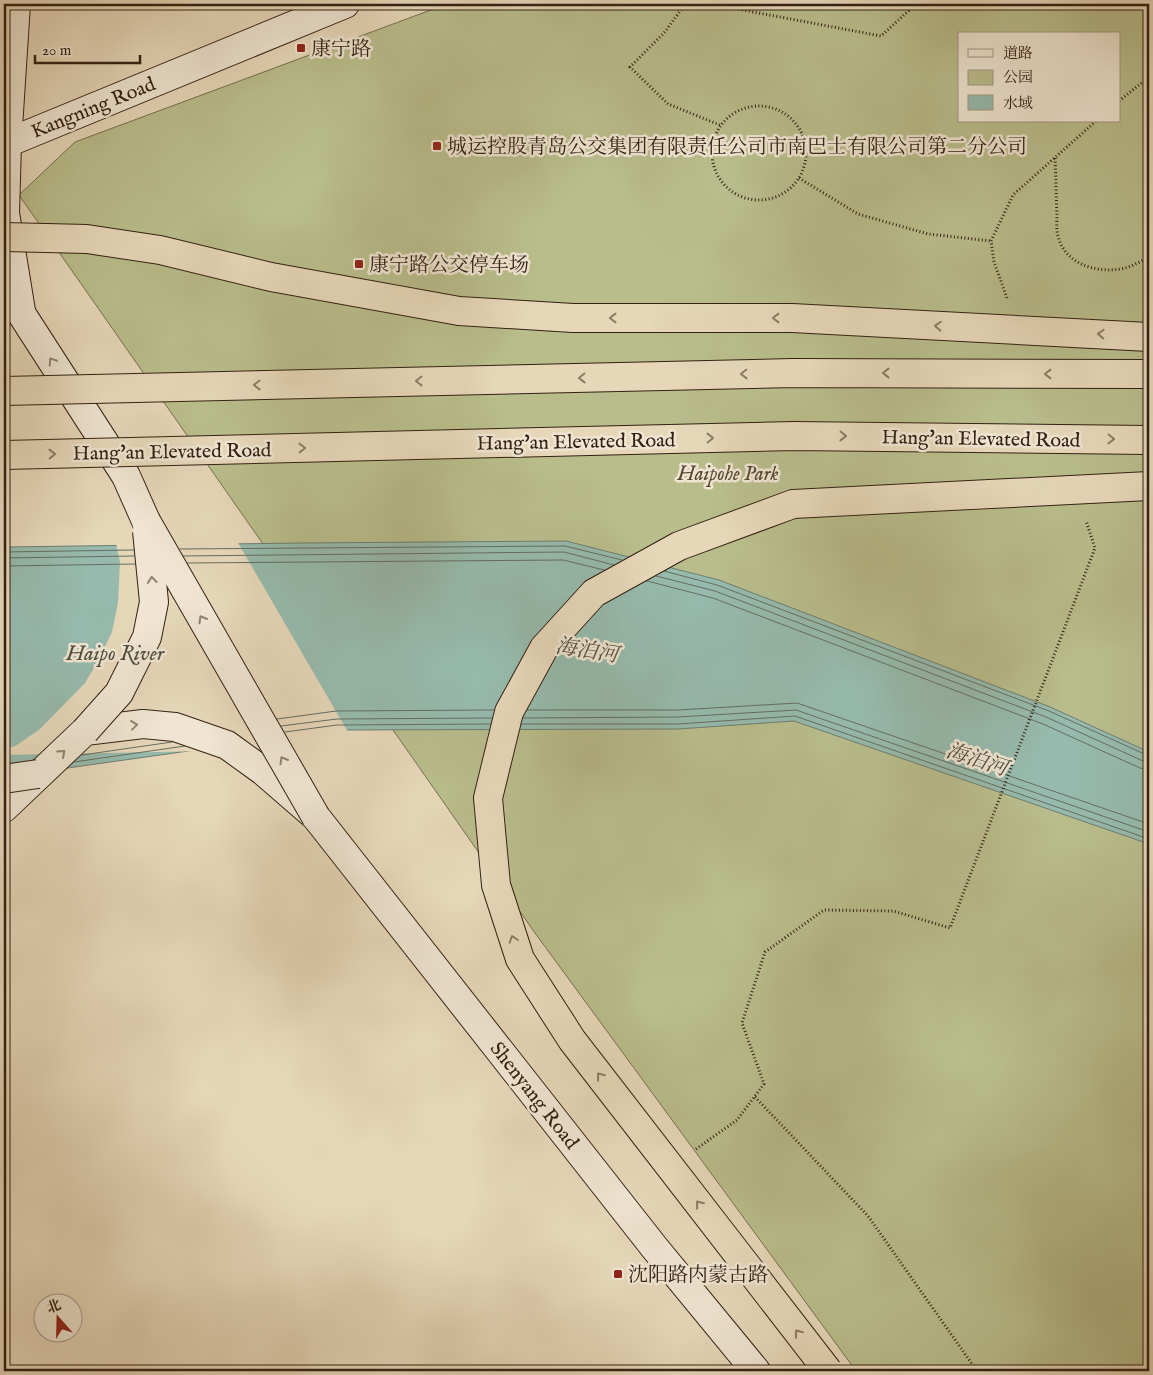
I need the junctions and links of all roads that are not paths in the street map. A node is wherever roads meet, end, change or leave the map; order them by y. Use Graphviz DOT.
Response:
graph roads {
  1 [pos="16,4"];
  2 [pos="345,4"];
  3 [pos="7,143"];
  4 [pos="4,237"];
  5 [pos="4,287"];
  6 [pos="21,311"];
  7 [pos="1149,337"];
  8 [pos="1149,374"];
  9 [pos="4,390"];
  10 [pos="1149,440"];
  11 [pos="4,455"];
  12 [pos="1149,486"];
  13 [pos="146,521"];
  14 [pos="85,731"];
  15 [pos="38,774"];
  16 [pos="4,779"];
  17 [pos="4,808"];
  18 [pos="316,817"];
  19 [pos="756,1371"];
  20 [pos="828,1371"];
  1 -- 3 [label="main road"];
  2 -- 3 [label="main road, Kangning Road"];
  3 -- 6 [label="main road"];
  7 -- 4 [label="highway, one-way, bridge"];
  5 -- 6 [label="main road"];
  13 -- 6 [label="main road, one-way"];
  8 -- 9 [label="highway, one-way, bridge"];
  11 -- 10 [label="highway, Hang'an Elevated Road, one-way, bridge"];
  20 -- 12 [label="highway, one-way, bridge"];
  14 -- 13 [label="main road, one-way, bridge"];
  18 -- 13 [label="main road, one-way, bridge"];
  15 -- 14 [label="main road, one-way"];
  14 -- 18 [label="main road, one-way, bridge"];
  15 -- 16 [label="main road, bridge"];
  15 -- 17 [label="main road"];
  18 -- 19 [label="main road, Shenyang Road"];
}
